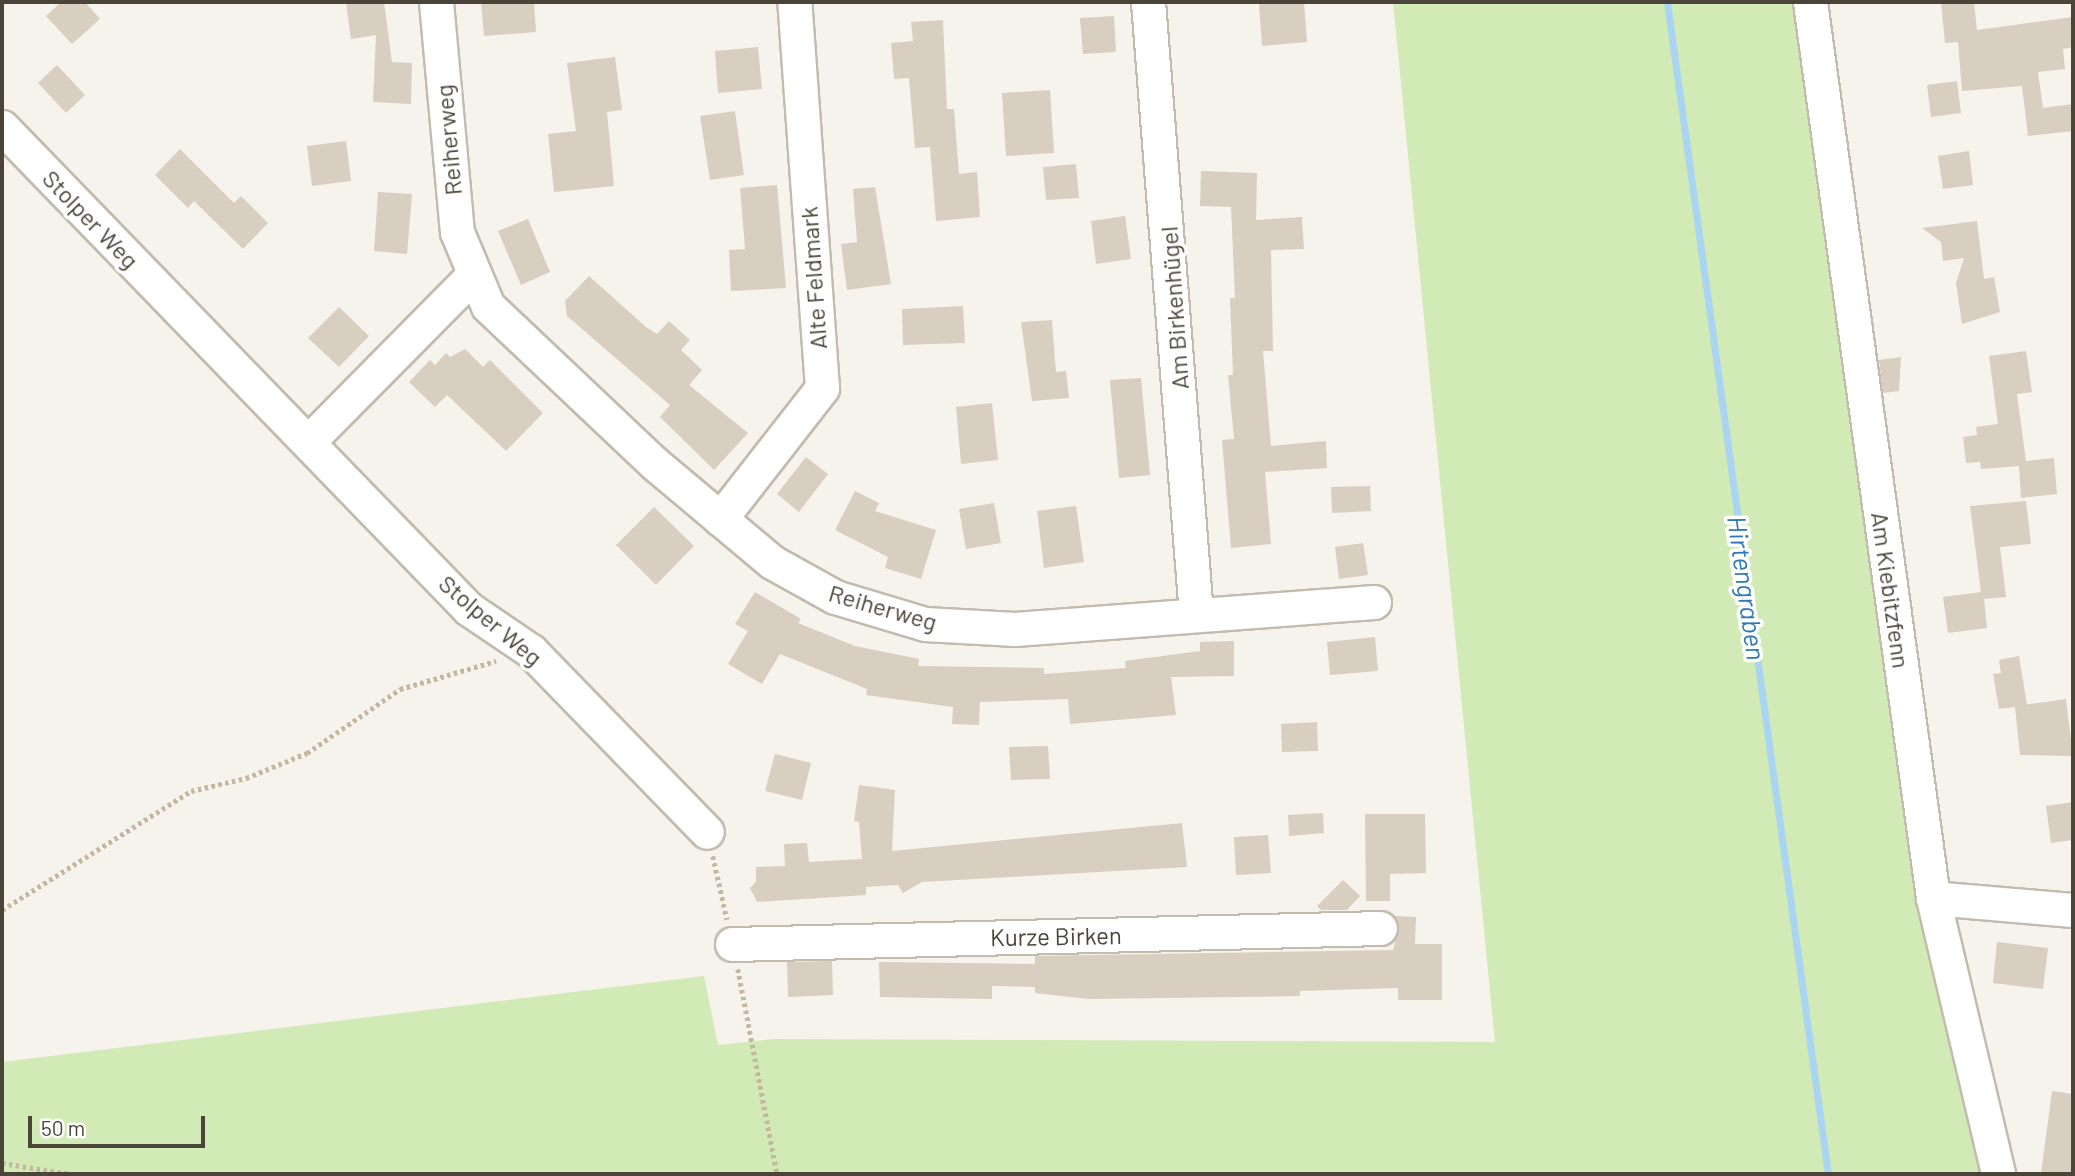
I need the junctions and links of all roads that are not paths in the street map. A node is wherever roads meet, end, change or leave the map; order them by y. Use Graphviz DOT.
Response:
graph roads {
  1 [pos="436,2"];
  2 [pos="794,2"];
  3 [pos="1148,2"];
  4 [pos="1810,2"];
  5 [pos="2,127"];
  6 [pos="473,275"];
  7 [pos="308,442"];
  8 [pos="720,519"];
  9 [pos="1374,602"];
  10 [pos="1196,614"];
  11 [pos="707,832"];
  12 [pos="1933,898"];
  13 [pos="2073,910"];
  14 [pos="1380,928"];
  15 [pos="732,944"];
  16 [pos="1998,1174"];
  1 -- 6 [label="street, Reiherweg"];
  2 -- 8 [label="street, Alte Feldmark"];
  3 -- 10 [label="street, Am Birkenhügel"];
  4 -- 12 [label="street, Am Kiebitzfenn"];
  5 -- 7 [label="street, Stolper Weg"];
  6 -- 7 [label="street"];
  6 -- 8 [label="street, Reiherweg"];
  7 -- 11 [label="street, Stolper Weg"];
  8 -- 10 [label="street, Reiherweg"];
  9 -- 10 [label="street, Reiherweg"];
  12 -- 13 [label="street"];
  12 -- 16 [label="street, Am Kiebitzfenn"];
  14 -- 15 [label="street, Kurze Birken"];
}
